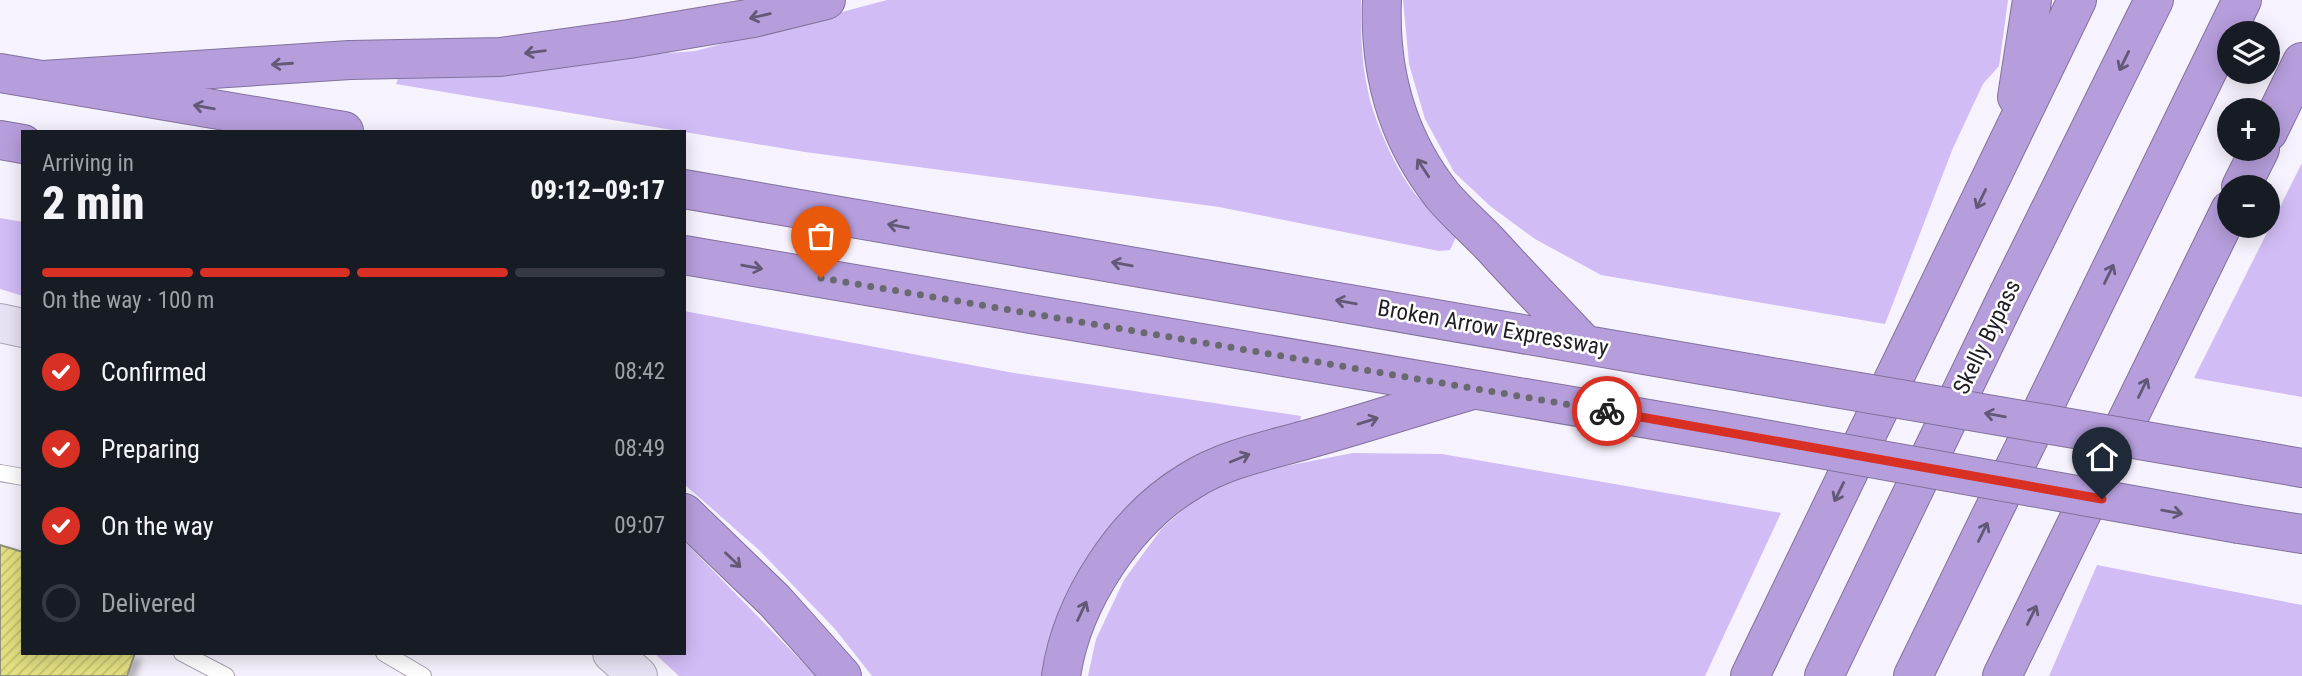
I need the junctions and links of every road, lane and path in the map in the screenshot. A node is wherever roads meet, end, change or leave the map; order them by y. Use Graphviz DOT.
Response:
graph roads {
  1 [pos="826,0"];
  2 [pos="1382,0"];
  3 [pos="2032,0"];
  4 [pos="2077,0"];
  5 [pos="2154,0"];
  6 [pos="2242,0"];
  7 [pos="2302,62"];
  8 [pos="0,74"];
  9 [pos="43,80"];
  10 [pos="2280,107"];
  11 [pos="338,130"];
  12 [pos="2010,137"];
  13 [pos="0,141"];
  14 [pos="21,144"];
  15 [pos="686,189"];
  16 [pos="2217,238"];
  17 [pos="686,255"];
  18 [pos="0,323"];
  19 [pos="21,328"];
  20 [pos="1583,343"];
  21 [pos="1478,388"];
  22 [pos="2302,468"];
  23 [pos="0,473"];
  24 [pos="21,477"];
  25 [pos="686,515"];
  26 [pos="2302,534"];
  27 [pos="186,655"];
  28 [pos="387,655"];
  29 [pos="614,655"];
  30 [pos="226,676"];
  31 [pos="423,676"];
  32 [pos="638,676"];
  33 [pos="842,676"];
  34 [pos="1061,676"];
  35 [pos="1750,676"];
  36 [pos="1824,676"];
  37 [pos="1913,676"];
  38 [pos="2002,676"];
  1 -- 9 [label="highway, one-way"];
  20 -- 2 [label="highway, one-way"];
  3 -- 12 [label="highway"];
  4 -- 12 [label="highway"];
  5 -- 36 [label="highway, Skelly Bypass, one-way"];
  37 -- 6 [label="highway, one-way"];
  7 -- 10 [label="highway"];
  8 -- 9 [label="highway"];
  11 -- 9 [label="highway, one-way"];
  12 -- 35 [label="highway, one-way"];
  13 -- 14 [label="highway"];
  20 -- 15 [label="highway, Broken Arrow Expressway, one-way"];
  38 -- 16 [label="highway, one-way"];
  17 -- 21 [label="highway, one-way"];
  18 -- 19 [label="street"];
  22 -- 20 [label="highway, Broken Arrow Expressway, one-way, bridge"];
  21 -- 26 [label="highway, one-way, bridge"];
  34 -- 21 [label="highway, one-way"];
  23 -- 24 [label="lane"];
  25 -- 33 [label="highway, one-way"];
  27 -- 30 [label="lane"];
  28 -- 31 [label="lane"];
  29 -- 32 [label="street"];
}
